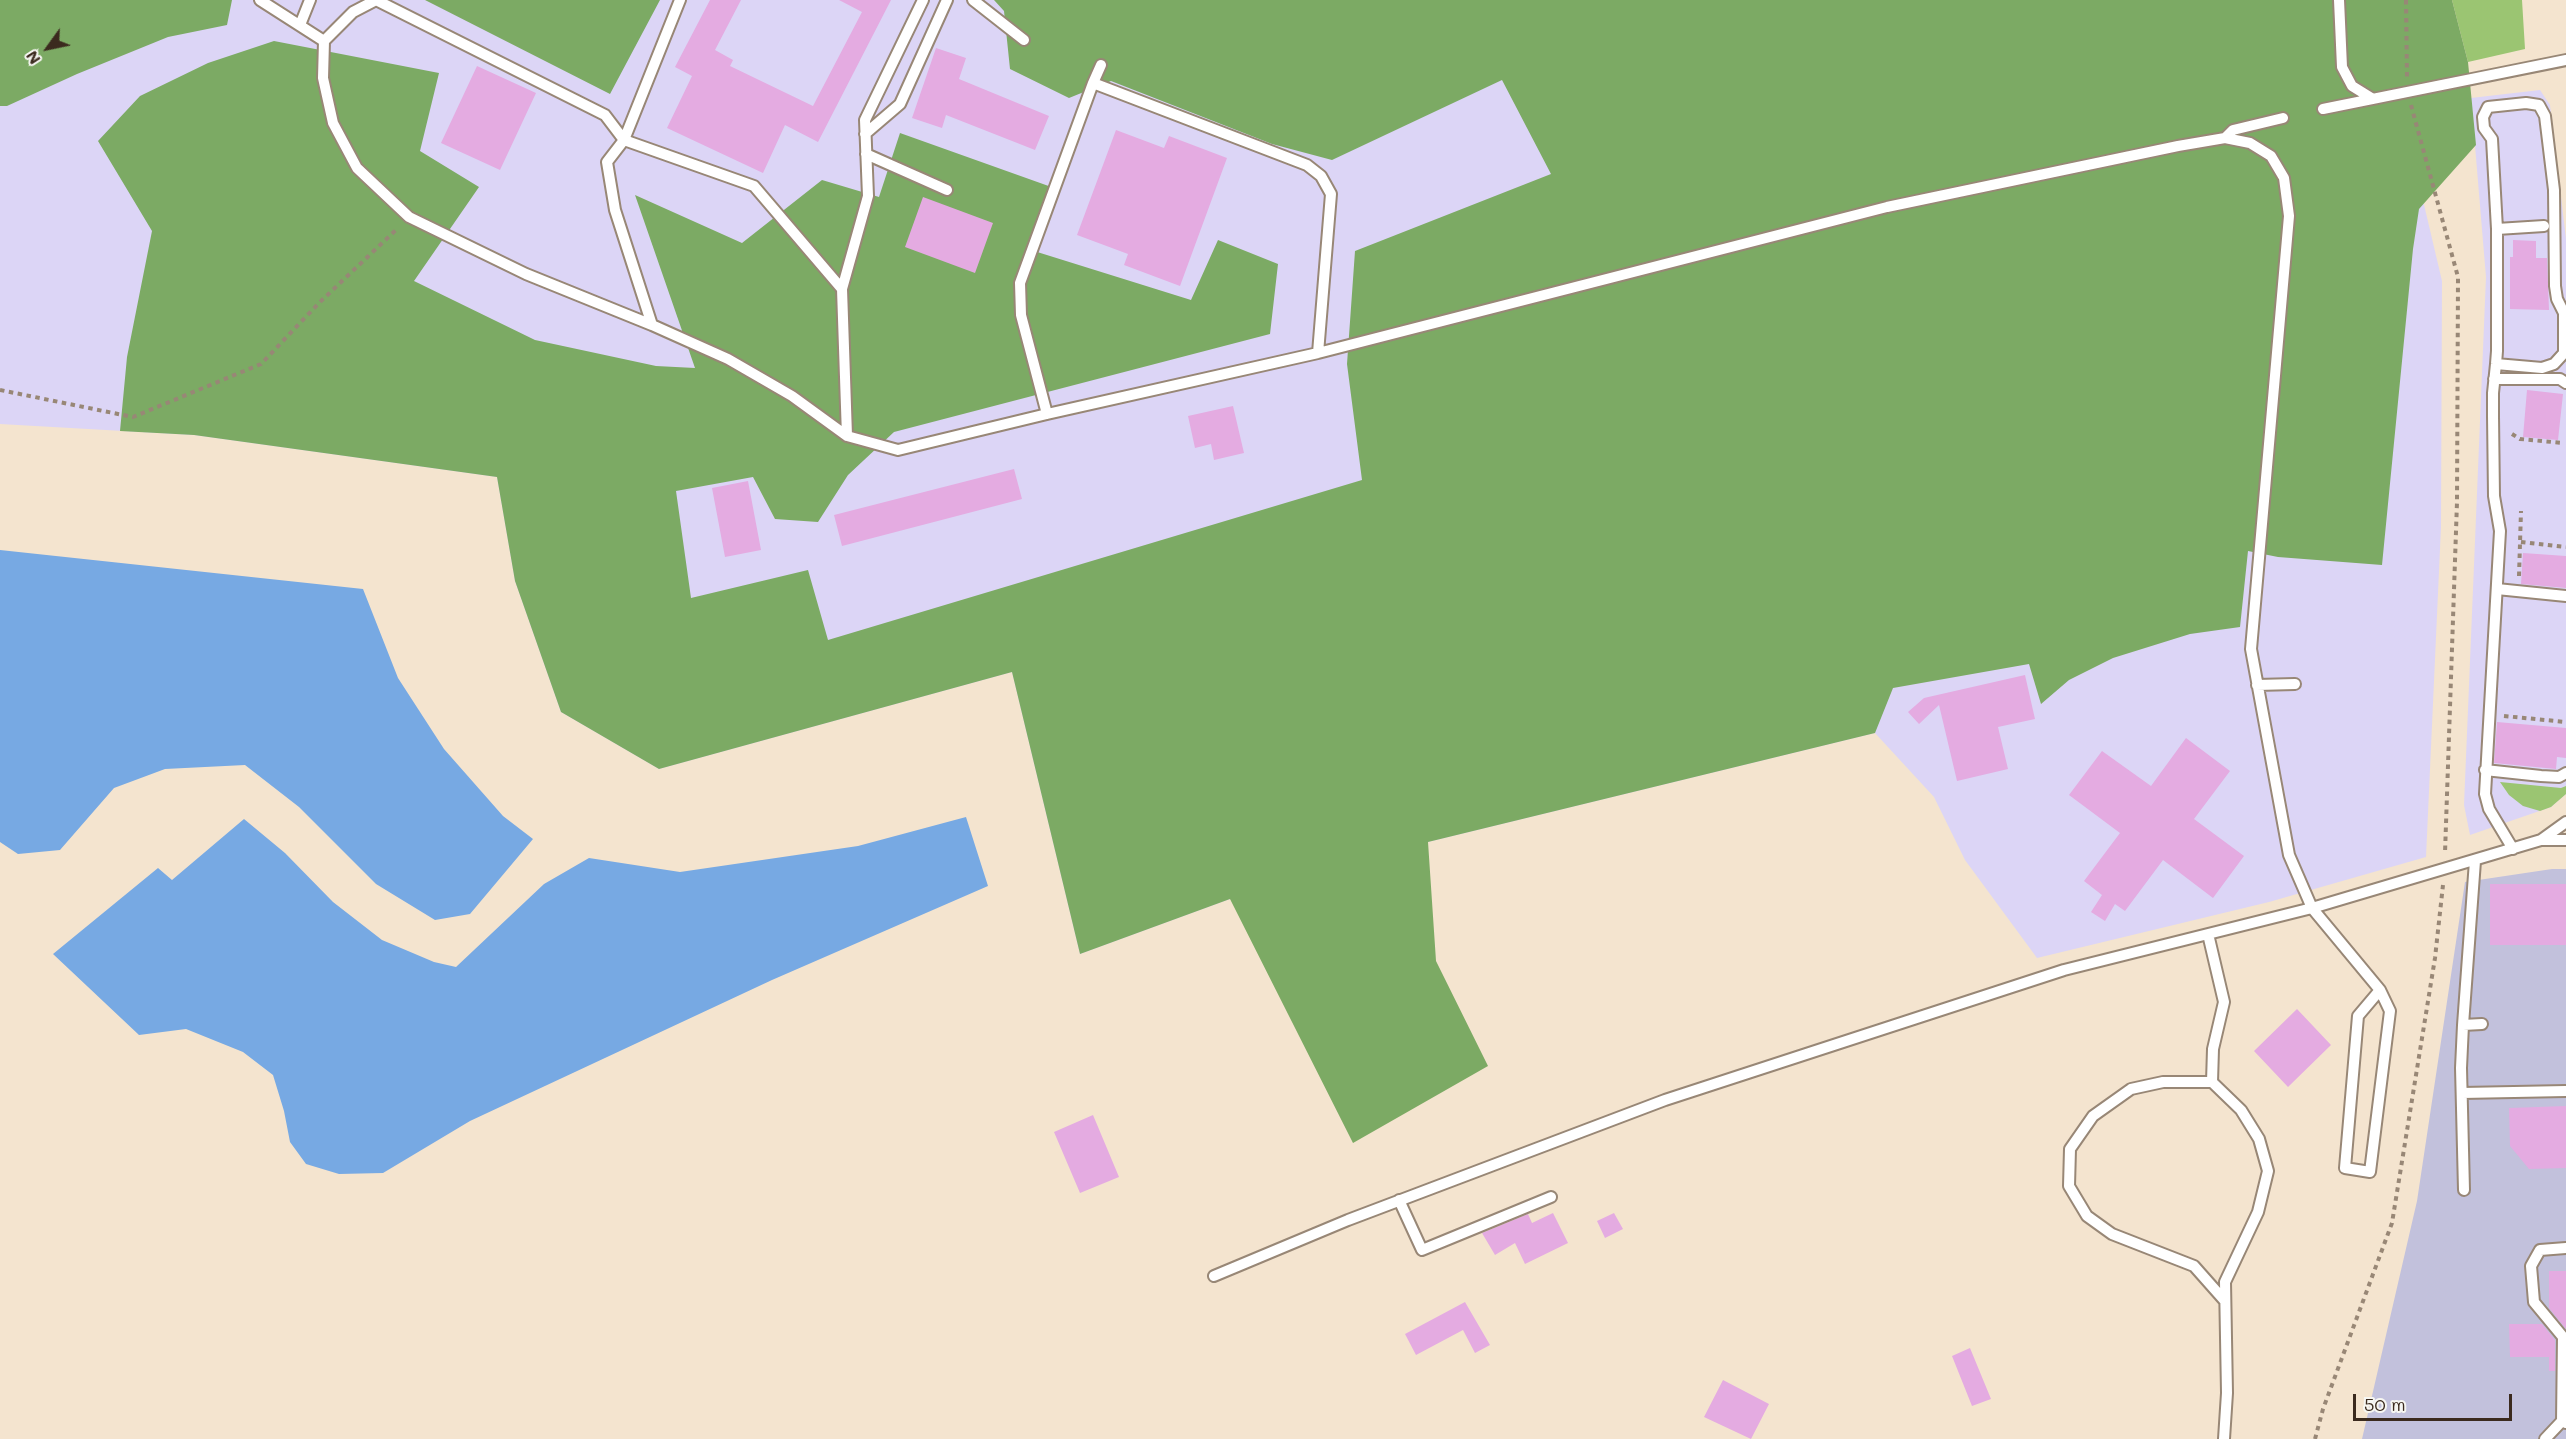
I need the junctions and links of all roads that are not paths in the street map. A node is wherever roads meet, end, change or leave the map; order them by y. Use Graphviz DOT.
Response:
graph roads {
  1 [pos="262,0"];
  2 [pos="310,0"];
  3 [pos="376,0"];
  4 [pos="680,0"];
  5 [pos="923,0"];
  6 [pos="947,0"];
  7 [pos="973,0"];
  8 [pos="2339,0"];
  9 [pos="300,25"];
  10 [pos="1024,40"];
  11 [pos="324,41"];
  12 [pos="2566,60"];
  13 [pos="1101,65"];
  14 [pos="1093,83"];
  15 [pos="2373,99"];
  16 [pos="2323,109"];
  17 [pos="2283,118"];
  18 [pos="866,134"];
  19 [pos="2225,138"];
  20 [pos="624,140"];
  21 [pos="866,154"];
  22 [pos="947,190"];
  23 [pos="2544,226"];
  24 [pos="2497,229"];
  25 [pos="842,289"];
  26 [pos="652,325"];
  27 [pos="1318,353"];
  28 [pos="2496,364"];
  29 [pos="2494,379"];
  30 [pos="2566,383"];
  31 [pos="1047,414"];
  32 [pos="847,436"];
  33 [pos="2497,589"];
  34 [pos="2566,596"];
  35 [pos="2295,684"];
  36 [pos="2257,686"];
  37 [pos="2485,770"];
  38 [pos="2566,773"];
  39 [pos="2566,822"];
  40 [pos="2541,840"];
  41 [pos="2566,840"];
  42 [pos="2513,849"];
  43 [pos="2475,861"];
  44 [pos="2312,908"];
  45 [pos="2208,934"];
  46 [pos="2380,990"];
  47 [pos="2482,1024"];
  48 [pos="2463,1025"];
  49 [pos="2212,1082"];
  50 [pos="2566,1091"];
  51 [pos="2462,1093"];
  52 [pos="2464,1190"];
  53 [pos="1551,1197"];
  54 [pos="1399,1200"];
  55 [pos="2566,1248"];
  56 [pos="1214,1276"];
  57 [pos="2225,1301"];
  58 [pos="2564,1336"];
  59 [pos="2564,1422"];
  60 [pos="2224,1439"];
  61 [pos="2546,1439"];
  1 -- 9 [label="lane"];
  2 -- 9 [label="lane"];
  3 -- 11 [label="lane"];
  3 -- 20 [label="lane"];
  4 -- 20 [label="lane"];
  5 -- 18 [label="lane"];
  6 -- 18 [label="lane"];
  7 -- 10 [label="lane"];
  8 -- 15 [label="lane"];
  9 -- 11 [label="lane"];
  11 -- 26 [label="lane"];
  12 -- 15 [label="lane"];
  13 -- 14 [label="lane"];
  14 -- 27 [label="lane"];
  14 -- 31 [label="lane"];
  15 -- 16 [label="lane"];
  17 -- 19 [label="lane"];
  18 -- 21 [label="lane"];
  19 -- 27 [label="lane"];
  19 -- 36 [label="lane"];
  20 -- 25 [label="lane"];
  20 -- 26 [label="lane"];
  21 -- 22 [label="lane"];
  21 -- 25 [label="lane"];
  23 -- 24 [label="lane"];
  24 -- 28 [label="lane"];
  24 -- 28 [label="lane"];
  25 -- 32 [label="lane"];
  26 -- 32 [label="lane"];
  27 -- 31 [label="lane"];
  28 -- 29 [label="lane"];
  29 -- 30 [label="lane"];
  29 -- 33 [label="lane"];
  31 -- 32 [label="lane"];
  33 -- 34 [label="lane"];
  33 -- 37 [label="lane"];
  35 -- 36 [label="lane"];
  36 -- 44 [label="lane"];
  37 -- 38 [label="lane"];
  37 -- 42 [label="lane"];
  39 -- 40 [label="lane"];
  40 -- 41 [label="lane"];
  40 -- 42 [label="lane"];
  42 -- 43 [label="lane"];
  43 -- 44 [label="lane"];
  43 -- 48 [label="lane"];
  44 -- 45 [label="lane"];
  44 -- 46 [label="lane"];
  45 -- 49 [label="lane"];
  45 -- 54 [label="lane"];
  46 -- 46 [label="lane"];
  47 -- 48 [label="lane"];
  48 -- 51 [label="lane"];
  49 -- 57 [label="lane"];
  49 -- 57 [label="lane"];
  50 -- 51 [label="lane"];
  51 -- 52 [label="lane"];
  53 -- 54 [label="lane"];
  54 -- 56 [label="lane"];
  55 -- 58 [label="lane"];
  57 -- 60 [label="lane"];
  58 -- 59 [label="lane"];
  59 -- 61 [label="lane"];
}
